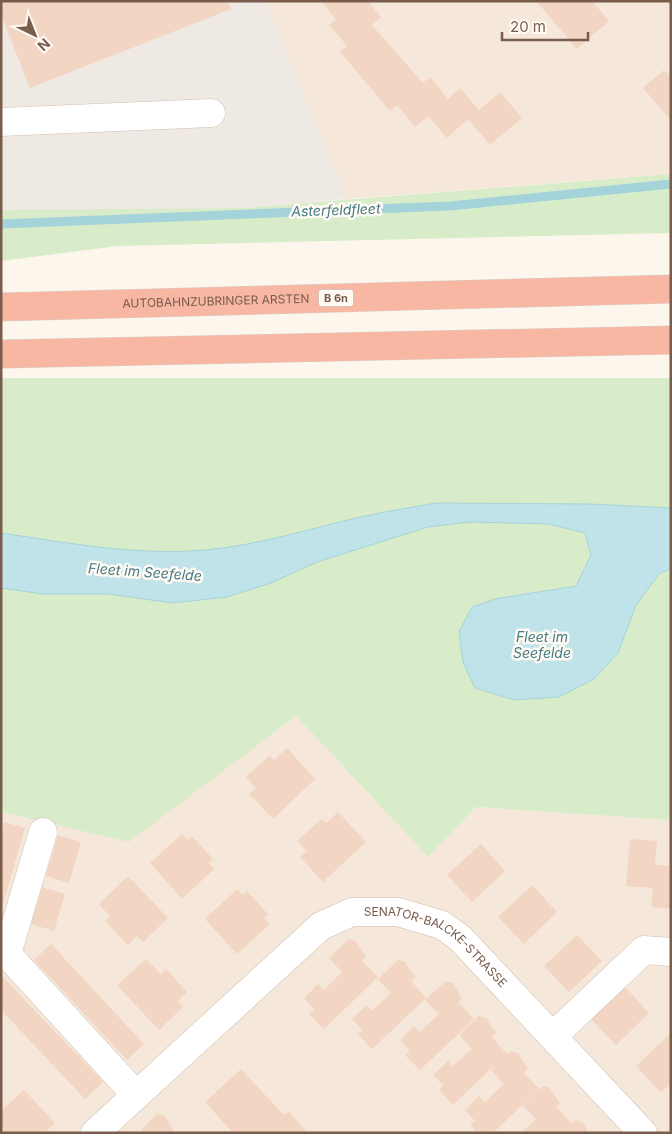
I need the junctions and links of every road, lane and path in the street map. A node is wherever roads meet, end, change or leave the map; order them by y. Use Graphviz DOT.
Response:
graph roads {
  1 [pos="210,113"];
  2 [pos="1,122"];
  3 [pos="671,289"];
  4 [pos="1,307"];
  5 [pos="671,340"];
  6 [pos="1,354"];
  7 [pos="43,832"];
  8 [pos="671,952"];
  9 [pos="553,1036"];
  10 [pos="136,1095"];
  11 [pos="95,1133"];
  12 [pos="644,1133"];
  1 -- 2 [label="street"];
  3 -- 4 [label="highway, AUTOBAHNZUBRINGER ARSTEN / B 6n"];
  5 -- 6 [label="highway"];
  7 -- 10 [label="street"];
  8 -- 9 [label="street"];
  9 -- 10 [label="street, SENATOR-BALCKE-STRASSE"];
  9 -- 12 [label="street, SENATOR-BALCKE-STRASSE"];
  10 -- 11 [label="street, SENATOR-BALCKE-STRASSE"];
}
